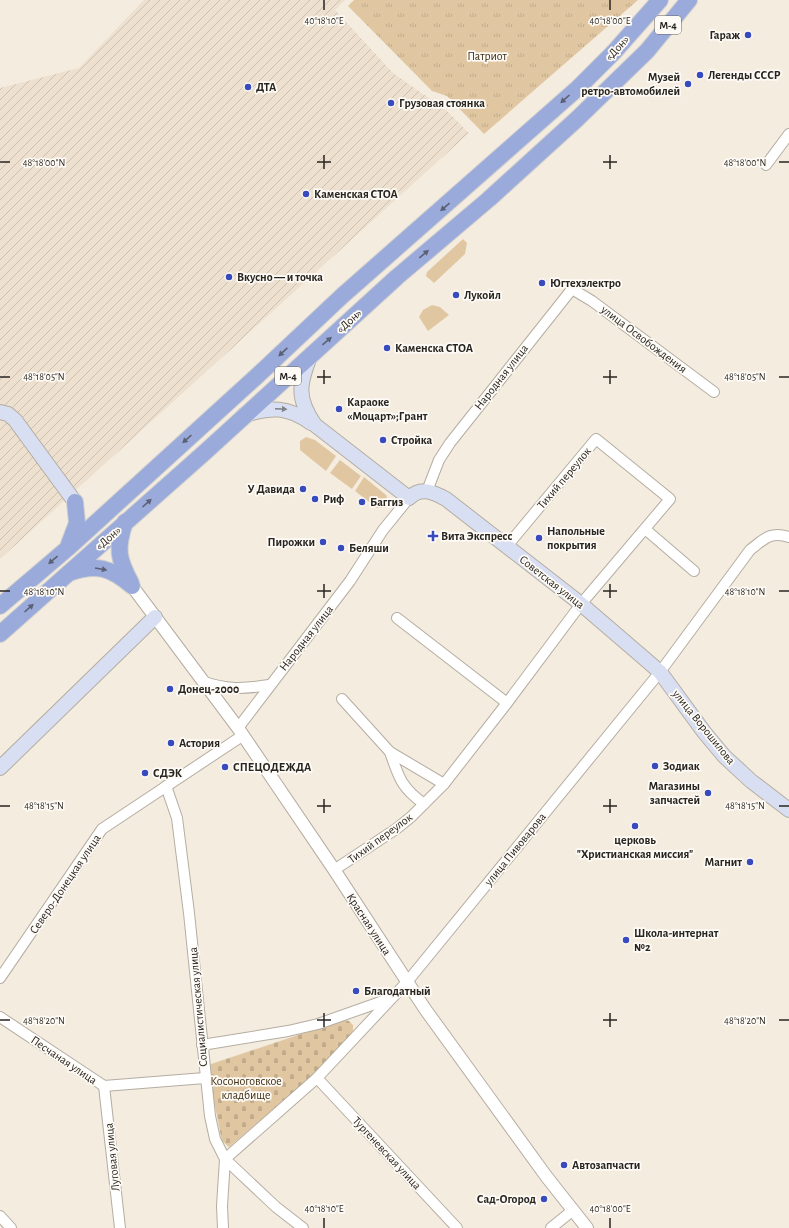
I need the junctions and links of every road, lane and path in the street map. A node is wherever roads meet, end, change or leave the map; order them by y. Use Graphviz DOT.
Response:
graph roads {
  1 [pos="660,0"];
  2 [pos="689,0"];
  3 [pos="702,0"];
  4 [pos="647,51"];
  5 [pos="789,134"];
  6 [pos="766,165"];
  7 [pos="572,289"];
  8 [pos="311,354"];
  9 [pos="714,392"];
  10 [pos="0,412"];
  11 [pos="244,416"];
  12 [pos="315,425"];
  13 [pos="418,493"];
  14 [pos="74,502"];
  15 [pos="114,506"];
  16 [pos="125,522"];
  17 [pos="645,529"];
  18 [pos="789,536"];
  19 [pos="507,546"];
  20 [pos="68,548"];
  21 [pos="694,571"];
  22 [pos="66,574"];
  23 [pos="132,586"];
  24 [pos="581,604"];
  25 [pos="0,606"];
  26 [pos="155,617"];
  27 [pos="397,618"];
  28 [pos="0,634"];
  29 [pos="660,672"];
  30 [pos="202,681"];
  31 [pos="269,685"];
  32 [pos="342,699"];
  33 [pos="507,703"];
  34 [pos="240,732"];
  35 [pos="390,752"];
  36 [pos="0,768"];
  37 [pos="444,784"];
  38 [pos="166,786"];
  39 [pos="424,804"];
  40 [pos="789,810"];
  41 [pos="334,870"];
  42 [pos="0,978"];
  43 [pos="407,982"];
  44 [pos="391,998"];
  45 [pos="0,1017"];
  46 [pos="202,1045"];
  47 [pos="204,1078"];
  48 [pos="317,1078"];
  49 [pos="104,1086"];
  50 [pos="225,1159"];
  51 [pos="572,1211"];
  52 [pos="0,1216"];
  53 [pos="11,1228"];
  54 [pos="120,1228"];
  55 [pos="223,1228"];
  56 [pos="303,1228"];
  57 [pos="457,1228"];
  58 [pos="551,1228"];
  59 [pos="587,1228"];
  1 -- 15 [label="highway, «Дон» / М-4, one-way"];
  2 -- 4 [label="highway, «Дон» / М-4"];
  3 -- 4 [label="highway"];
  8 -- 4 [label="highway, «Дон» / М-4, one-way"];
  5 -- 6 [label="street"];
  7 -- 9 [label="street, улица Освобождения"];
  7 -- 13 [label="street, Народная улица"];
  8 -- 11 [label="highway, «Дон» / М-4"];
  8 -- 12 [label="main road, Советская улица"];
  10 -- 14 [label="main road"];
  11 -- 12 [label="main road, one-way"];
  16 -- 11 [label="highway, «Дон» / М-4, one-way"];
  12 -- 13 [label="main road, Советская улица"];
  13 -- 19 [label="main road, Советская улица"];
  13 -- 31 [label="street, Народная улица"];
  14 -- 15 [label="highway"];
  14 -- 20 [label="highway"];
  15 -- 20 [label="highway, «Дон» / М-4"];
  16 -- 22 [label="highway, «Дон» / М-4"];
  16 -- 23 [label="highway"];
  17 -- 19 [label="street, Тихий переулок"];
  17 -- 21 [label="street"];
  17 -- 24 [label="street, Тихий переулок"];
  18 -- 29 [label="street, улица Пивоварова"];
  19 -- 24 [label="main road, Советская улица"];
  20 -- 25 [label="highway, «Дон» / М-4, one-way"];
  22 -- 23 [label="highway, one-way"];
  28 -- 22 [label="highway, «Дон» / М-4, one-way"];
  23 -- 26 [label="street, Красная улица"];
  24 -- 29 [label="main road, Советская улица"];
  24 -- 33 [label="street, Тихий переулок"];
  26 -- 30 [label="street, Красная улица"];
  26 -- 36 [label="main road"];
  27 -- 33 [label="street"];
  29 -- 40 [label="main road, улица Ворошилова"];
  29 -- 43 [label="street, улица Пивоварова"];
  30 -- 31 [label="street"];
  30 -- 34 [label="street, Красная улица"];
  31 -- 34 [label="street, Народная улица"];
  32 -- 35 [label="street, Тихий переулок"];
  33 -- 37 [label="street, Тихий переулок"];
  34 -- 38 [label="street, Северо-Донецкая улица"];
  34 -- 41 [label="street, Красная улица"];
  35 -- 37 [label="street, Тихий переулок"];
  35 -- 39 [label="street, Тихий переулок"];
  37 -- 39 [label="street, Тихий переулок"];
  38 -- 42 [label="street, Северо-Донецкая улица"];
  38 -- 46 [label="street, Социалистическая улица"];
  39 -- 41 [label="street, Тихий переулок"];
  41 -- 43 [label="street, Красная улица"];
  43 -- 44 [label="street, улица Пивоварова"];
  43 -- 51 [label="street, Красная улица"];
  44 -- 46 [label="street"];
  44 -- 48 [label="street, улица Пивоварова"];
  45 -- 49 [label="street, Песчаная улица"];
  46 -- 47 [label="street, Социалистическая улица"];
  47 -- 49 [label="street, Песчаная улица"];
  47 -- 50 [label="street, Социалистическая улица"];
  48 -- 50 [label="street, улица Пивоварова"];
  48 -- 57 [label="street, Тургеневская улица"];
  49 -- 54 [label="street, Луговая улица"];
  50 -- 55 [label="street, Социалистическая улица"];
  50 -- 56 [label="street"];
  51 -- 58 [label="street"];
  51 -- 59 [label="street, Красная улица"];
  52 -- 53 [label="street"];
}
